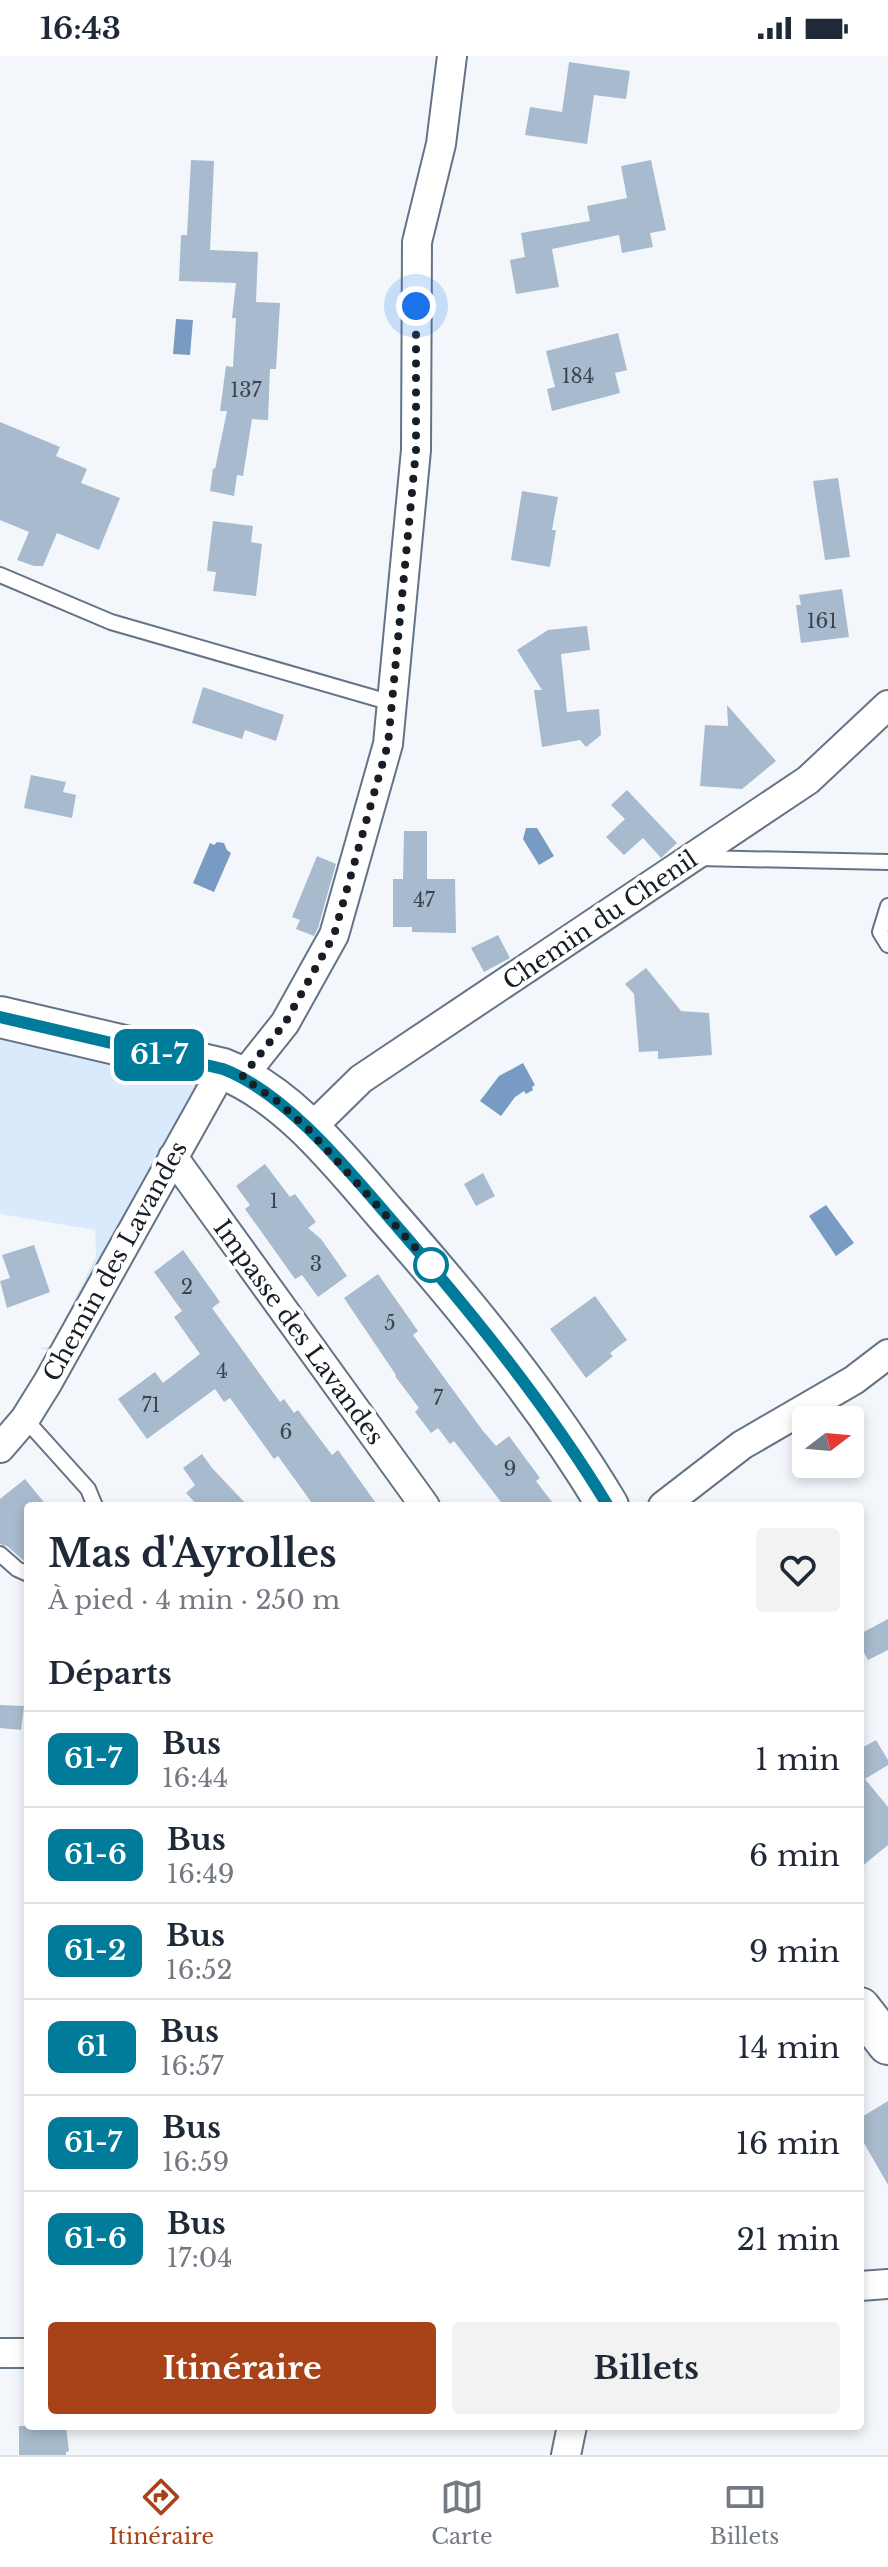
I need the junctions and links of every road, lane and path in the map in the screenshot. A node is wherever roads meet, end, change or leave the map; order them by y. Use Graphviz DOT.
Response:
graph roads {
  1 [pos="452,56"];
  2 [pos="0,575"];
  3 [pos="392,703"];
  4 [pos="888,705"];
  5 [pos="694,858"];
  6 [pos="888,862"];
  7 [pos="888,906"];
  8 [pos="888,945"];
  9 [pos="0,1017"];
  10 [pos="232,1073"];
  11 [pos="309,1130"];
  12 [pos="173,1157"];
  13 [pos="888,1354"];
  14 [pos="25,1419"];
  15 [pos="0,1448"];
  16 [pos="93,1502"];
  17 [pos="422,1502"];
  18 [pos="605,1502"];
  19 [pos="668,1502"];
  20 [pos="0,1554"];
  21 [pos="24,1572"];
  22 [pos="864,2013"];
  23 [pos="888,2044"];
  24 [pos="888,2284"];
  25 [pos="864,2286"];
  26 [pos="0,2353"];
  27 [pos="24,2353"];
  28 [pos="571,2430"];
  29 [pos="566,2455"];
  1 -- 3 [label="street, Chemin des Lavandes"];
  2 -- 3 [label="lane"];
  3 -- 10 [label="street, Chemin des Lavandes"];
  4 -- 5 [label="street, Chemin du Chenil"];
  5 -- 6 [label="lane"];
  5 -- 11 [label="street, Chemin du Chenil"];
  7 -- 8 [label="lane"];
  9 -- 10 [label="street"];
  10 -- 11 [label="street"];
  10 -- 12 [label="street, Chemin des Lavandes"];
  11 -- 18 [label="street"];
  12 -- 14 [label="street, Chemin des Lavandes"];
  12 -- 17 [label="street, Impasse des Lavandes"];
  13 -- 19 [label="street"];
  14 -- 15 [label="street, Chemin des Lavandes"];
  14 -- 16 [label="lane"];
  20 -- 21 [label="lane"];
  22 -- 23 [label="street"];
  24 -- 25 [label="street"];
  26 -- 27 [label="street"];
  28 -- 29 [label="street"];
}
